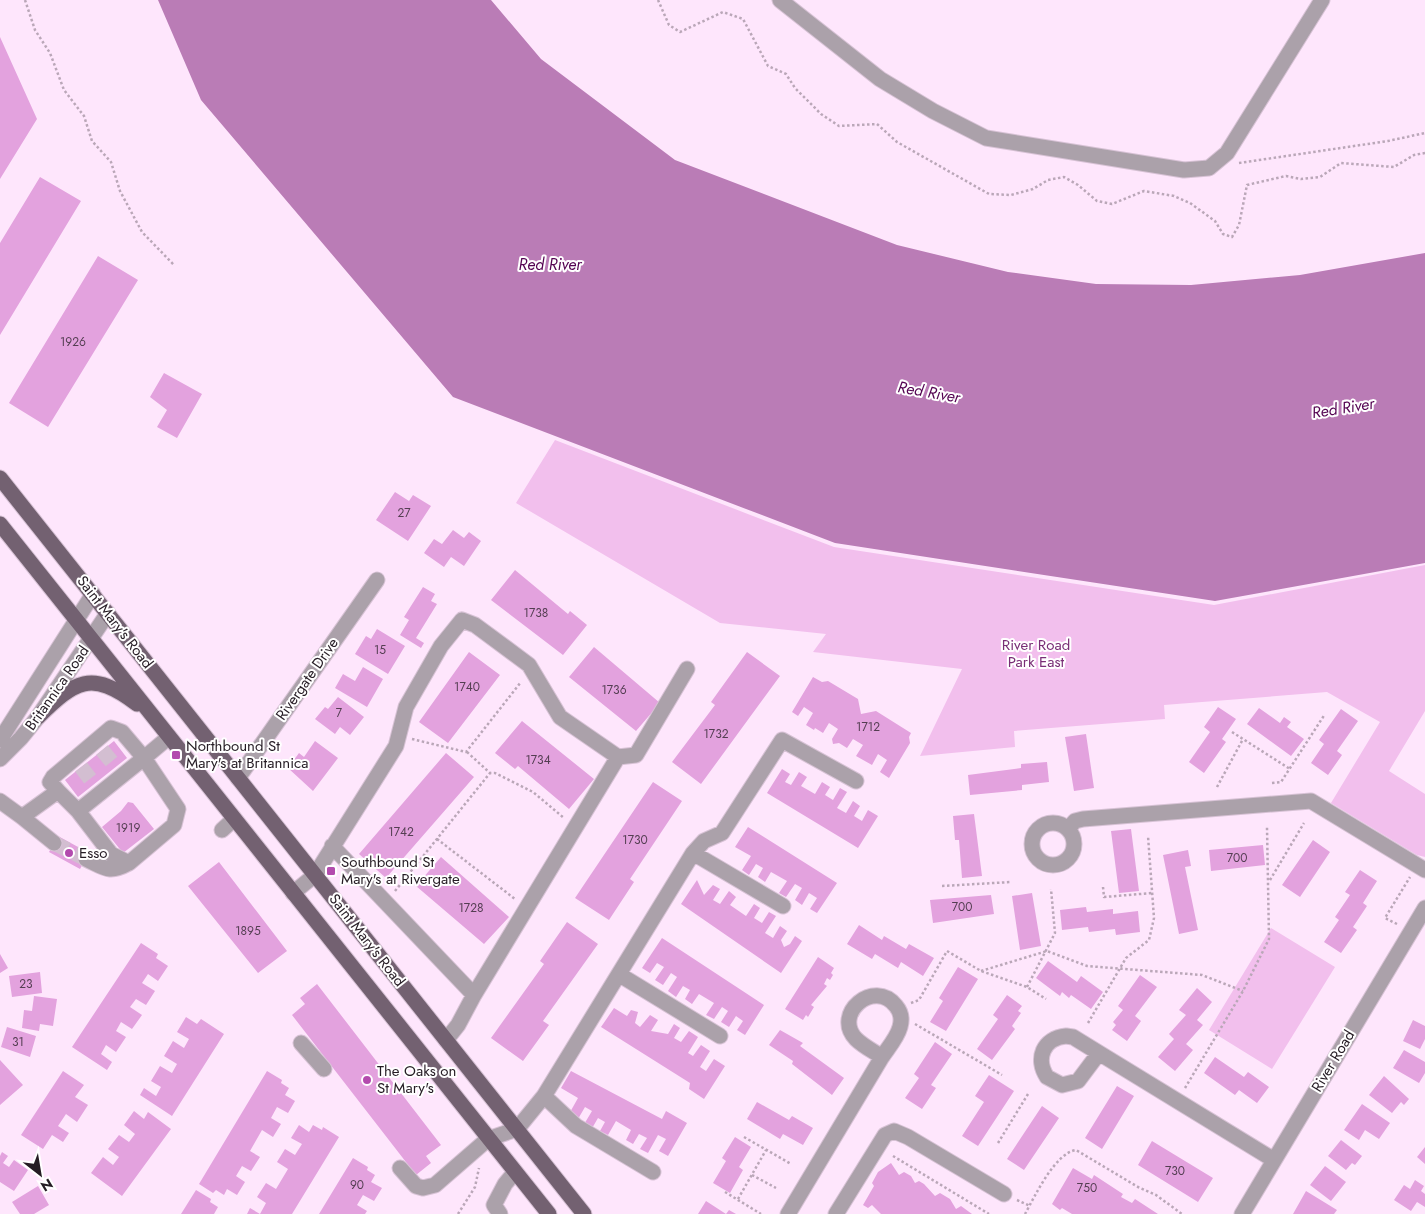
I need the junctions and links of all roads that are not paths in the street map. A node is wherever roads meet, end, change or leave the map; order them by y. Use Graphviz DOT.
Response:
graph roads {
  1 [pos="780,0"];
  2 [pos="1322,0"];
  3 [pos="0,478"];
  4 [pos="0,524"];
  5 [pos="377,580"];
  6 [pos="93,594"];
  7 [pos="108,613"];
  8 [pos="77,619"];
  9 [pos="92,639"];
  10 [pos="687,670"];
  11 [pos="152,715"];
  12 [pos="38,717"];
  13 [pos="169,737"];
  14 [pos="0,740"];
  15 [pos="618,757"];
  16 [pos="0,758"];
  17 [pos="144,758"];
  18 [pos="238,778"];
  19 [pos="856,780"];
  20 [pos="58,791"];
  21 [pos="0,801"];
  22 [pos="78,811"];
  23 [pos="22,817"];
  24 [pos="234,819"];
  25 [pos="1068,829"];
  26 [pos="222,830"];
  27 [pos="54,843"];
  28 [pos="332,846"];
  29 [pos="693,853"];
  30 [pos="86,859"];
  31 [pos="129,863"];
  32 [pos="1421,867"];
  33 [pos="315,875"];
  34 [pos="293,893"];
  35 [pos="783,906"];
  36 [pos="1425,908"];
  37 [pos="620,975"];
  38 [pos="474,995"];
  39 [pos="720,1036"];
  40 [pos="446,1040"];
  41 [pos="301,1043"];
  42 [pos="1099,1053"];
  43 [pos="882,1057"];
  44 [pos="324,1069"];
  45 [pos="544,1096"];
  46 [pos="518,1129"];
  47 [pos="488,1139"];
  48 [pos="1274,1160"];
  49 [pos="400,1168"];
  50 [pos="515,1172"];
  51 [pos="654,1172"];
  52 [pos="1004,1194"];
  53 [pos="500,1214"];
  54 [pos="549,1214"];
  55 [pos="584,1214"];
  56 [pos="788,1214"];
  57 [pos="836,1214"];
  58 [pos="1242,1214"];
  1 -- 2 [label="street"];
  3 -- 6 [label="main road, Saint Mary's Road"];
  4 -- 8 [label="main road, Saint Mary's Road"];
  5 -- 18 [label="street, Rivergate Drive"];
  6 -- 7 [label="main road, Saint Mary's Road"];
  6 -- 8 [label="street, Britannica Road"];
  7 -- 9 [label="street, Britannica Road"];
  7 -- 18 [label="main road, Saint Mary's Road"];
  8 -- 9 [label="main road, Saint Mary's Road"];
  8 -- 14 [label="street, Britannica Road"];
  9 -- 11 [label="main road, Saint Mary's Road"];
  9 -- 12 [label="street, Britannica Road"];
  10 -- 15 [label="street"];
  11 -- 12 [label="main road"];
  11 -- 13 [label="main road, Saint Mary's Road"];
  12 -- 16 [label="street, Britannica Road"];
  13 -- 17 [label="street"];
  13 -- 24 [label="main road, Saint Mary's Road"];
  15 -- 28 [label="street"];
  15 -- 38 [label="street"];
  17 -- 20 [label="street"];
  17 -- 22 [label="street"];
  17 -- 31 [label="street"];
  18 -- 33 [label="main road, Saint Mary's Road"];
  19 -- 29 [label="street"];
  20 -- 22 [label="street"];
  20 -- 23 [label="street"];
  21 -- 23 [label="street"];
  22 -- 31 [label="street"];
  23 -- 27 [label="street"];
  24 -- 26 [label="street"];
  24 -- 34 [label="main road, Saint Mary's Road"];
  25 -- 32 [label="street"];
  28 -- 33 [label="street"];
  28 -- 38 [label="street"];
  29 -- 35 [label="street"];
  29 -- 37 [label="street"];
  30 -- 31 [label="street"];
  33 -- 34 [label="street"];
  33 -- 40 [label="main road, Saint Mary's Road"];
  34 -- 47 [label="main road, Saint Mary's Road"];
  36 -- 48 [label="street, River Road"];
  37 -- 39 [label="street"];
  37 -- 45 [label="street"];
  38 -- 40 [label="street"];
  40 -- 46 [label="main road, Saint Mary's Road"];
  41 -- 44 [label="street"];
  42 -- 48 [label="street"];
  43 -- 43 [label="street"];
  43 -- 56 [label="street"];
  45 -- 46 [label="street"];
  45 -- 51 [label="street"];
  46 -- 47 [label="street"];
  46 -- 55 [label="main road, Saint Mary's Road"];
  47 -- 49 [label="street"];
  47 -- 50 [label="main road, Saint Mary's Road"];
  48 -- 58 [label="street, River Road"];
  50 -- 53 [label="street"];
  50 -- 54 [label="main road, Saint Mary's Road"];
  52 -- 57 [label="street"];
}
